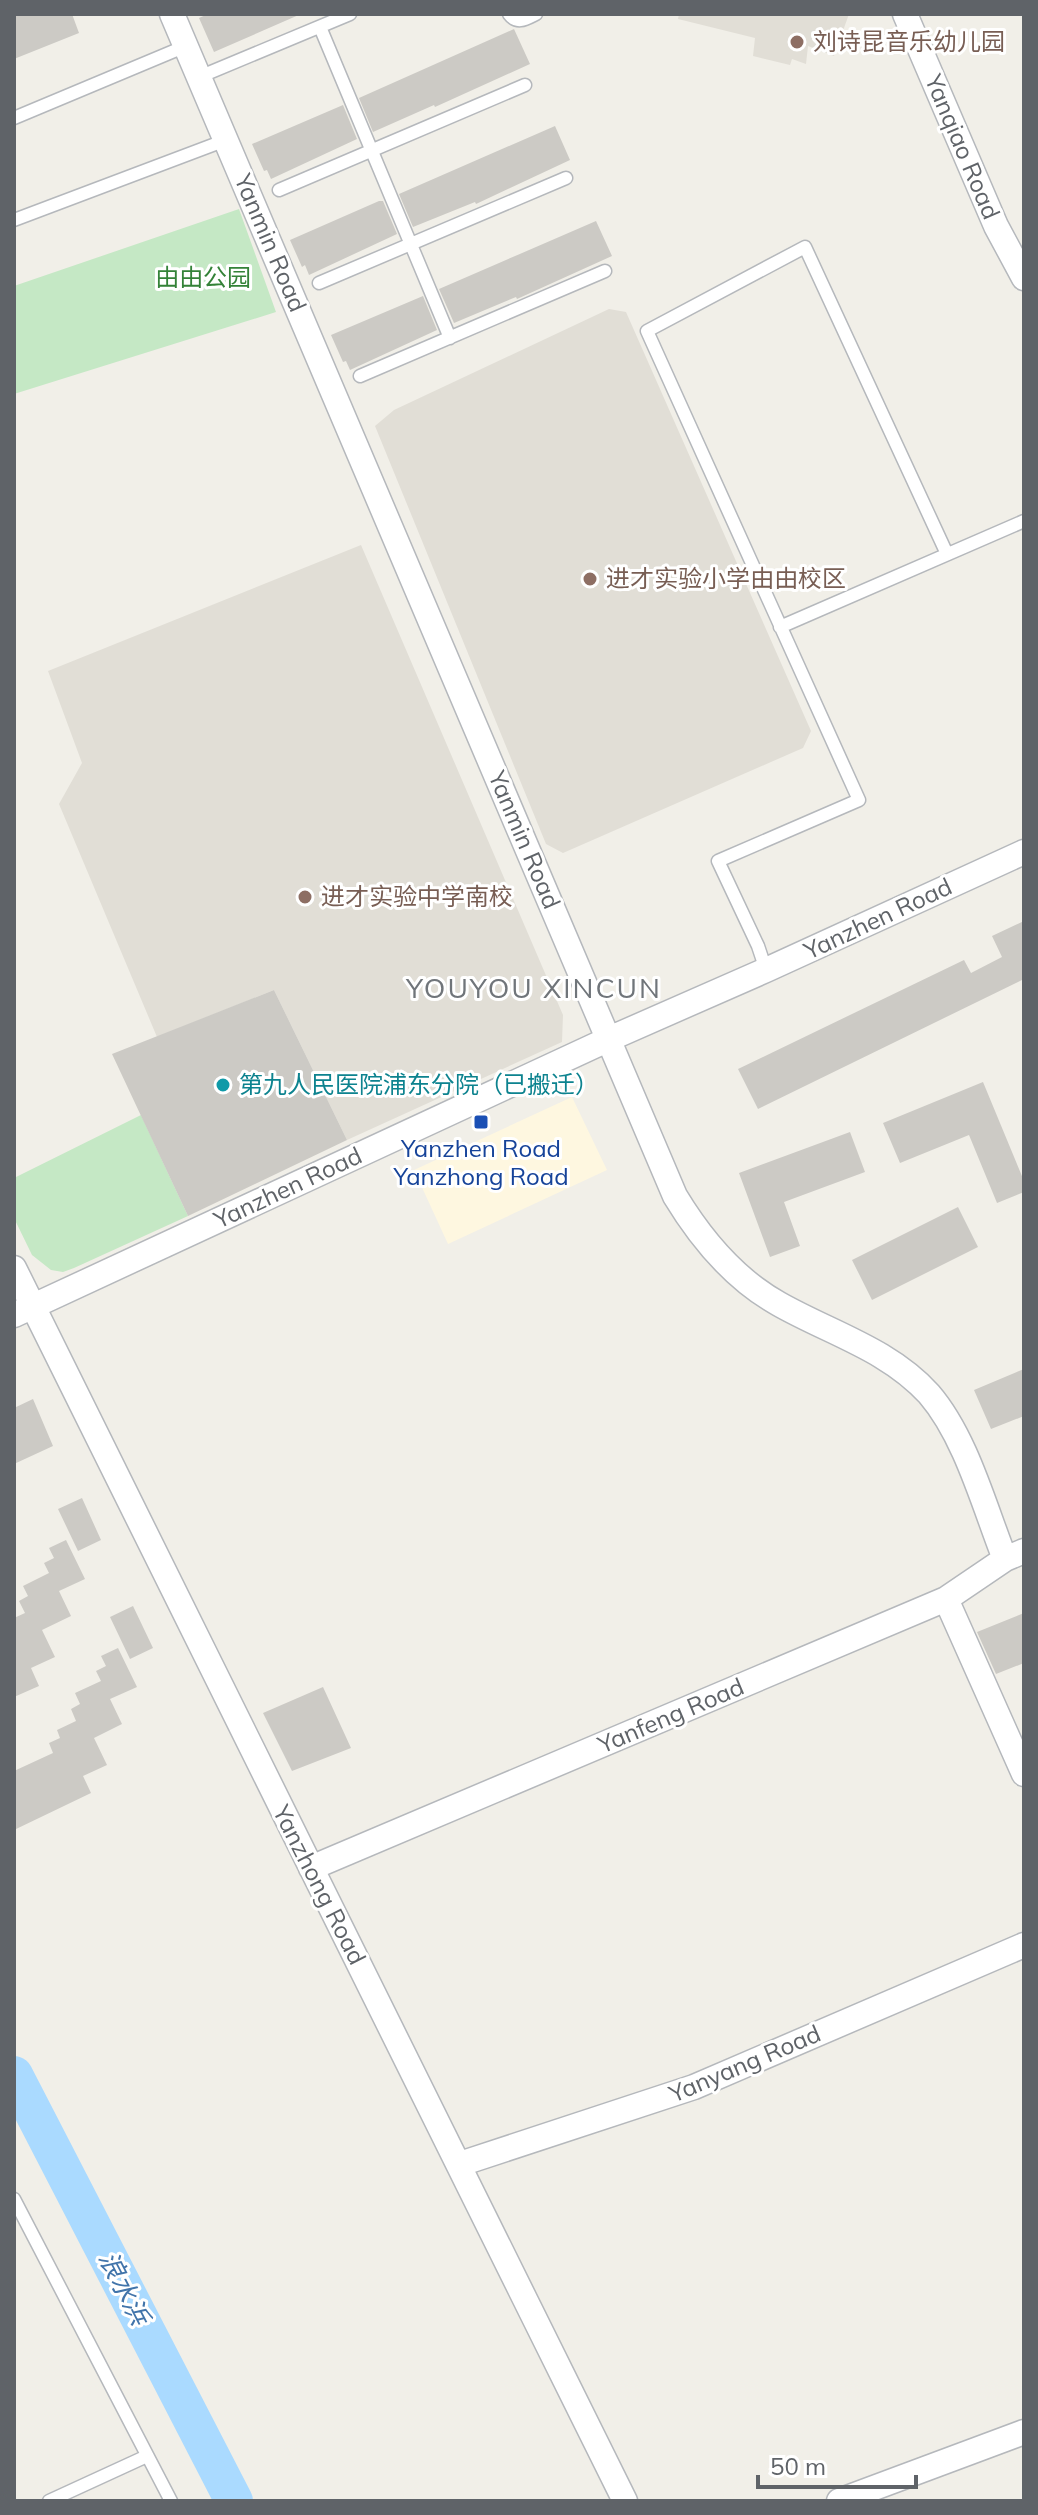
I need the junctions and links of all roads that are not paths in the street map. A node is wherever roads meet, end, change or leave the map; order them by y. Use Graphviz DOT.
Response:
graph roads {
  1 [pos="172,14"];
  2 [pos="350,14"];
  3 [pos="509,14"];
  4 [pos="536,14"];
  5 [pos="905,14"];
  6 [pos="320,27"];
  7 [pos="186,46"];
  8 [pos="199,77"];
  9 [pos="525,85"];
  10 [pos="14,118"];
  11 [pos="226,140"];
  12 [pos="371,151"];
  13 [pos="566,178"];
  14 [pos="279,190"];
  15 [pos="14,220"];
  16 [pos="410,245"];
  17 [pos="605,271"];
  18 [pos="1024,278"];
  19 [pos="319,283"];
  20 [pos="450,338"];
  21 [pos="360,376"];
  22 [pos="1024,521"];
  23 [pos="947,554"];
  24 [pos="780,627"];
  25 [pos="1024,852"];
  26 [pos="766,970"];
  27 [pos="609,1039"];
  28 [pos="14,1268"];
  29 [pos="24,1311"];
  30 [pos="1014,1555"];
  31 [pos="946,1599"];
  32 [pos="1024,1774"];
  33 [pos="311,1868"];
  34 [pos="1024,1945"];
  35 [pos="460,2164"];
  36 [pos="14,2199"];
  37 [pos="1024,2432"];
  38 [pos="147,2456"];
  39 [pos="49,2501"];
  40 [pos="171,2501"];
  41 [pos="625,2501"];
  42 [pos="839,2501"];
  1 -- 7 [label="street, Yanmin Road"];
  2 -- 6 [label="lane"];
  3 -- 4 [label="lane"];
  5 -- 18 [label="street, Yanqiao Road"];
  6 -- 8 [label="lane"];
  6 -- 12 [label="lane"];
  7 -- 8 [label="street, Yanmin Road"];
  7 -- 10 [label="lane"];
  8 -- 11 [label="street, Yanmin Road"];
  9 -- 12 [label="lane"];
  11 -- 15 [label="lane"];
  11 -- 27 [label="street, Yanmin Road"];
  12 -- 14 [label="lane"];
  12 -- 16 [label="lane"];
  13 -- 16 [label="lane"];
  16 -- 19 [label="lane"];
  16 -- 20 [label="lane"];
  17 -- 20 [label="lane"];
  20 -- 21 [label="lane"];
  22 -- 23 [label="lane"];
  23 -- 24 [label="lane"];
  23 -- 24 [label="lane"];
  24 -- 26 [label="lane"];
  25 -- 26 [label="street, Yanzhen Road"];
  26 -- 27 [label="street, Yanzhen Road"];
  27 -- 29 [label="street, Yanzhen Road"];
  27 -- 30 [label="street, Yanmin Road"];
  28 -- 29 [label="street, Yanzhong Road"];
  29 -- 33 [label="street, Yanzhong Road"];
  30 -- 31 [label="street, Yanfeng Road"];
  31 -- 32 [label="street"];
  31 -- 33 [label="street, Yanfeng Road"];
  33 -- 35 [label="street, Yanzhong Road"];
  34 -- 35 [label="street, Yanyang Road"];
  35 -- 41 [label="street, Yanzhong Road"];
  36 -- 38 [label="lane"];
  37 -- 42 [label="street"];
  38 -- 39 [label="lane"];
  38 -- 40 [label="lane"];
}
